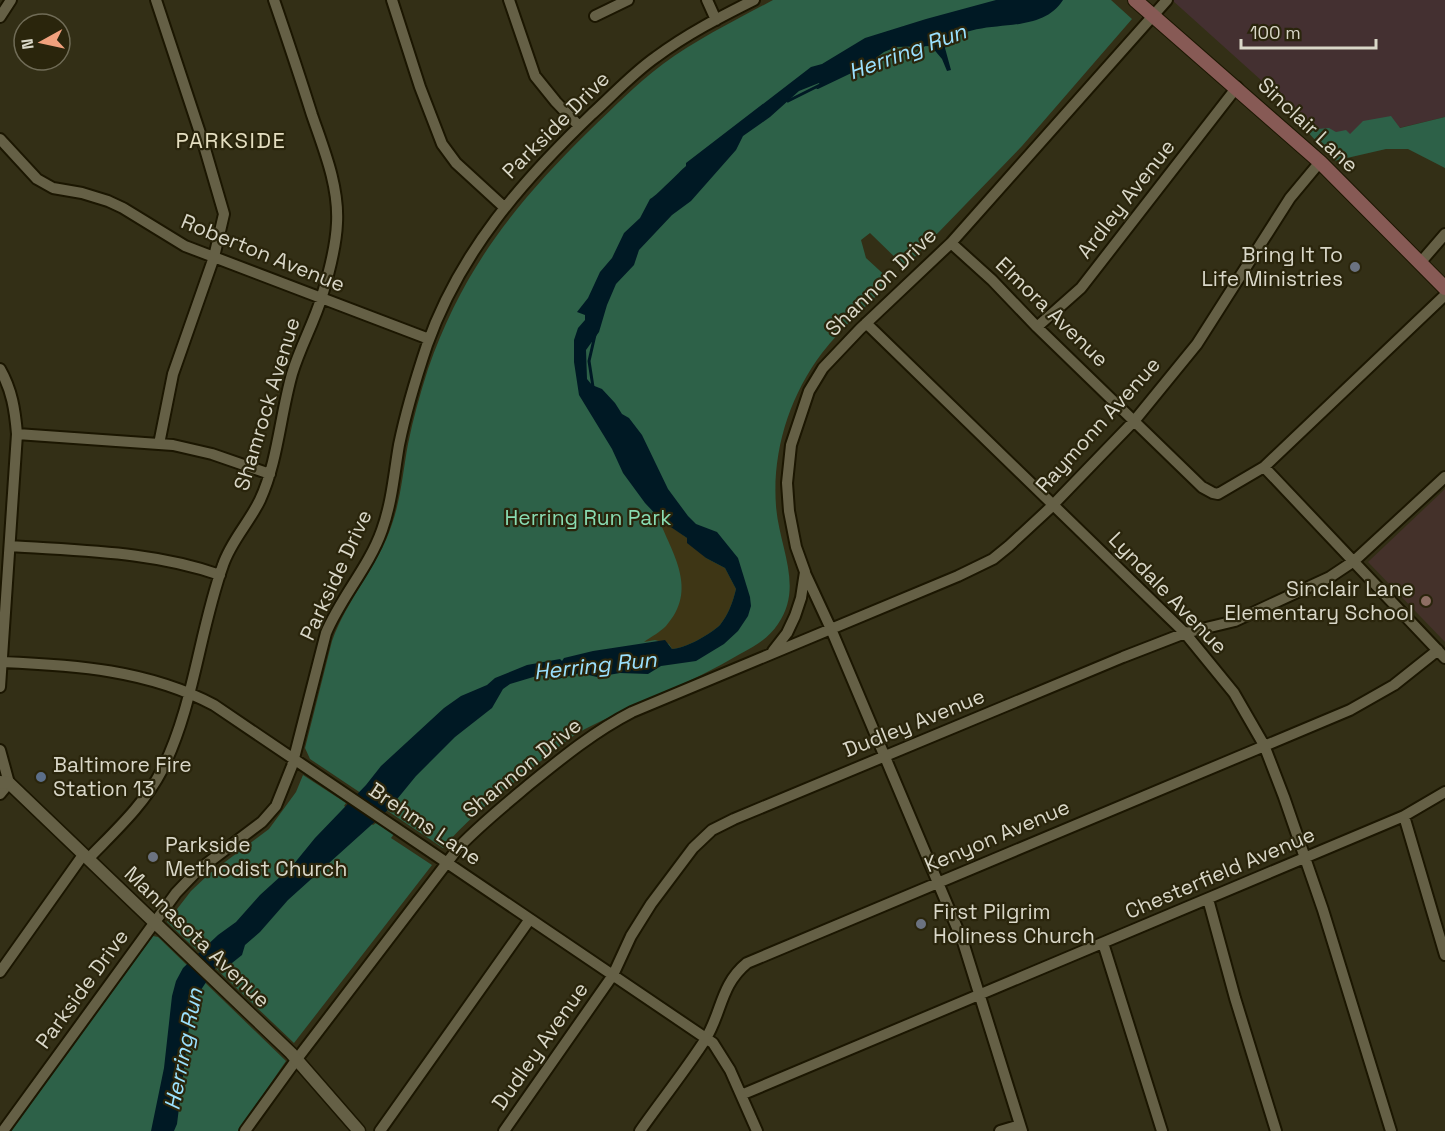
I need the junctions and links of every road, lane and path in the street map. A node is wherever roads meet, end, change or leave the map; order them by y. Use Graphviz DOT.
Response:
graph roads {
  1 [pos="11,0"];
  2 [pos="156,0"];
  3 [pos="274,0"];
  4 [pos="392,0"];
  5 [pos="510,0"];
  6 [pos="628,0"];
  7 [pos="707,0"];
  8 [pos="754,0"];
  9 [pos="1135,0"];
  10 [pos="1167,0"];
  11 [pos="1153,15"];
  12 [pos="595,16"];
  13 [pos="0,17"];
  14 [pos="716,20"];
  15 [pos="1237,87"];
  16 [pos="579,126"];
  17 [pos="0,139"];
  18 [pos="1320,162"];
  19 [pos="504,207"];
  20 [pos="1445,234"];
  21 [pos="951,243"];
  22 [pos="214,257"];
  23 [pos="1420,263"];
  24 [pos="1445,288"];
  25 [pos="1445,295"];
  26 [pos="322,298"];
  27 [pos="866,323"];
  28 [pos="1037,327"];
  29 [pos="429,339"];
  30 [pos="0,369"];
  31 [pos="1135,420"];
  32 [pos="17,434"];
  33 [pos="159,444"];
  34 [pos="1264,467"];
  35 [pos="270,474"];
  36 [pos="1445,477"];
  37 [pos="1052,505"];
  38 [pos="10,546"];
  39 [pos="1354,561"];
  40 [pos="805,572"];
  41 [pos="220,575"];
  42 [pos="831,629"];
  43 [pos="1185,633"];
  44 [pos="773,651"];
  45 [pos="1442,654"];
  46 [pos="2,662"];
  47 [pos="0,687"];
  48 [pos="189,693"];
  49 [pos="1264,745"];
  50 [pos="0,750"];
  51 [pos="884,756"];
  52 [pos="294,758"];
  53 [pos="4,782"];
  54 [pos="1445,792"];
  55 [pos="0,795"];
  56 [pos="1404,816"];
  57 [pos="86,857"];
  58 [pos="1306,858"];
  59 [pos="447,862"];
  60 [pos="939,882"];
  61 [pos="1208,899"];
  62 [pos="530,919"];
  63 [pos="154,922"];
  64 [pos="1103,943"];
  65 [pos="1445,955"];
  66 [pos="0,972"];
  67 [pos="613,975"];
  68 [pos="979,994"];
  69 [pos="706,1038"];
  70 [pos="297,1059"];
  71 [pos="741,1095"];
  72 [pos="1021,1128"];
  73 [pos="3,1131"];
  74 [pos="245,1131"];
  75 [pos="359,1131"];
  76 [pos="380,1131"];
  77 [pos="504,1131"];
  78 [pos="640,1131"];
  79 [pos="757,1131"];
  80 [pos="1000,1131"];
  81 [pos="1162,1131"];
  82 [pos="1276,1131"];
  83 [pos="1391,1131"];
  1 -- 13 [label="street"];
  2 -- 22 [label="street"];
  3 -- 26 [label="street, Shamrock Avenue"];
  4 -- 19 [label="street"];
  5 -- 16 [label="street"];
  6 -- 12 [label="street"];
  7 -- 14 [label="street"];
  8 -- 14 [label="street, Parkside Drive"];
  9 -- 11 [label="main road, Sinclair Lane"];
  10 -- 11 [label="street, Shannon Drive"];
  11 -- 15 [label="main road, Sinclair Lane"];
  11 -- 21 [label="street, Shannon Drive"];
  14 -- 16 [label="street, Parkside Drive"];
  15 -- 18 [label="main road, Sinclair Lane"];
  15 -- 28 [label="street, Ardley Avenue"];
  16 -- 19 [label="street, Parkside Drive"];
  17 -- 22 [label="street, Roberton Avenue"];
  18 -- 23 [label="main road, Sinclair Lane"];
  18 -- 31 [label="street, Raymonn Avenue"];
  19 -- 29 [label="street, Parkside Drive"];
  20 -- 23 [label="street"];
  21 -- 27 [label="street, Shannon Drive"];
  21 -- 28 [label="street, Elmora Avenue"];
  22 -- 26 [label="street, Roberton Avenue"];
  22 -- 33 [label="street"];
  23 -- 24 [label="main road, Sinclair Lane"];
  25 -- 34 [label="street"];
  26 -- 29 [label="street, Roberton Avenue"];
  26 -- 35 [label="street, Shamrock Avenue"];
  27 -- 37 [label="street, Lyndale Avenue"];
  27 -- 40 [label="street, Shannon Drive"];
  28 -- 31 [label="street, Elmora Avenue"];
  29 -- 52 [label="street, Parkside Drive"];
  30 -- 32 [label="street"];
  31 -- 34 [label="street, Elmora Avenue"];
  31 -- 37 [label="street, Raymonn Avenue"];
  32 -- 33 [label="street"];
  32 -- 38 [label="street"];
  33 -- 35 [label="street"];
  34 -- 39 [label="street"];
  35 -- 41 [label="street, Shamrock Avenue"];
  36 -- 39 [label="street, Dudley Avenue"];
  37 -- 42 [label="street, Raymonn Avenue"];
  37 -- 43 [label="street, Lyndale Avenue"];
  38 -- 41 [label="street"];
  38 -- 46 [label="street"];
  39 -- 43 [label="street, Dudley Avenue"];
  39 -- 45 [label="street"];
  40 -- 42 [label="street"];
  40 -- 44 [label="street, Shannon Drive"];
  41 -- 48 [label="street, Shamrock Avenue"];
  42 -- 44 [label="street, Shannon Drive"];
  42 -- 51 [label="street"];
  43 -- 49 [label="street, Lyndale Avenue"];
  43 -- 51 [label="street, Dudley Avenue"];
  44 -- 59 [label="street, Shannon Drive"];
  45 -- 49 [label="street, Kenyon Avenue"];
  46 -- 47 [label="street"];
  46 -- 48 [label="street, Brehms Lane"];
  48 -- 52 [label="street, Brehms Lane"];
  48 -- 57 [label="street, Shamrock Avenue"];
  49 -- 58 [label="street, Lyndale Avenue"];
  49 -- 60 [label="street, Kenyon Avenue"];
  50 -- 53 [label="street"];
  51 -- 60 [label="street"];
  51 -- 67 [label="street, Dudley Avenue"];
  52 -- 59 [label="street, Brehms Lane"];
  52 -- 63 [label="street, Parkside Drive"];
  53 -- 55 [label="street"];
  53 -- 57 [label="street, Mannasota Avenue"];
  54 -- 56 [label="street, Chesterfield Avenue"];
  56 -- 58 [label="street, Chesterfield Avenue"];
  56 -- 65 [label="street"];
  57 -- 63 [label="street, Mannasota Avenue"];
  57 -- 66 [label="street, Shamrock Avenue"];
  58 -- 61 [label="street, Chesterfield Avenue"];
  58 -- 83 [label="street, Lyndale Avenue"];
  59 -- 62 [label="street, Brehms Lane"];
  59 -- 70 [label="street, Shannon Drive"];
  60 -- 68 [label="street"];
  60 -- 69 [label="street, Kenyon Avenue"];
  61 -- 64 [label="street, Chesterfield Avenue"];
  61 -- 82 [label="street"];
  62 -- 67 [label="street, Brehms Lane"];
  62 -- 76 [label="street"];
  63 -- 70 [label="street, Mannasota Avenue"];
  63 -- 73 [label="street, Parkside Drive"];
  64 -- 68 [label="street, Chesterfield Avenue"];
  64 -- 81 [label="street"];
  67 -- 69 [label="street, Brehms Lane"];
  67 -- 77 [label="street, Dudley Avenue"];
  68 -- 71 [label="street, Chesterfield Avenue"];
  68 -- 72 [label="street"];
  69 -- 71 [label="street, Brehms Lane"];
  69 -- 78 [label="street, Kenyon Avenue"];
  70 -- 74 [label="street, Shannon Drive"];
  70 -- 75 [label="street, Mannasota Avenue"];
  71 -- 79 [label="street, Brehms Lane"];
  72 -- 80 [label="street"];
}
